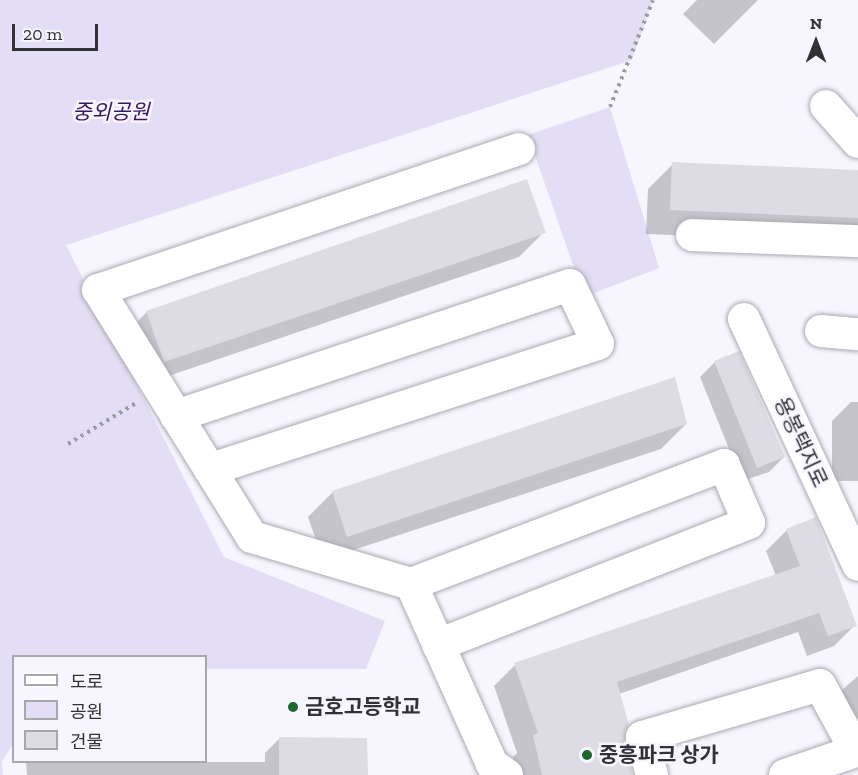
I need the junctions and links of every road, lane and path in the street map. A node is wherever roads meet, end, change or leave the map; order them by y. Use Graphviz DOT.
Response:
graph roads {
  1 [pos="652,0"];
  2 [pos="826,106"];
  3 [pos="610,107"];
  4 [pos="858,142"];
  5 [pos="519,149"];
  6 [pos="692,235"];
  7 [pos="858,241"];
  8 [pos="744,319"];
  9 [pos="821,331"];
  10 [pos="858,334"];
  11 [pos="160,389"];
  12 [pos="176,416"];
  13 [pos="68,444"];
  14 [pos="210,469"];
  15 [pos="858,565"];
  16 [pos="411,584"];
  17 [pos="438,645"];
  18 [pos="507,775"];
  19 [pos="652,775"];
  20 [pos="784,775"];
  1 -- 3 [label="path"];
  2 -- 4 [label="lane"];
  5 -- 11 [label="lane"];
  6 -- 7 [label="lane"];
  8 -- 15 [label="lane, 용봉택지로"];
  9 -- 10 [label="lane"];
  11 -- 12 [label="lane"];
  11 -- 13 [label="path"];
  12 -- 14 [label="lane"];
  12 -- 14 [label="lane"];
  14 -- 16 [label="lane"];
  16 -- 17 [label="lane"];
  16 -- 17 [label="lane"];
  17 -- 18 [label="lane"];
  19 -- 20 [label="lane"];
}
